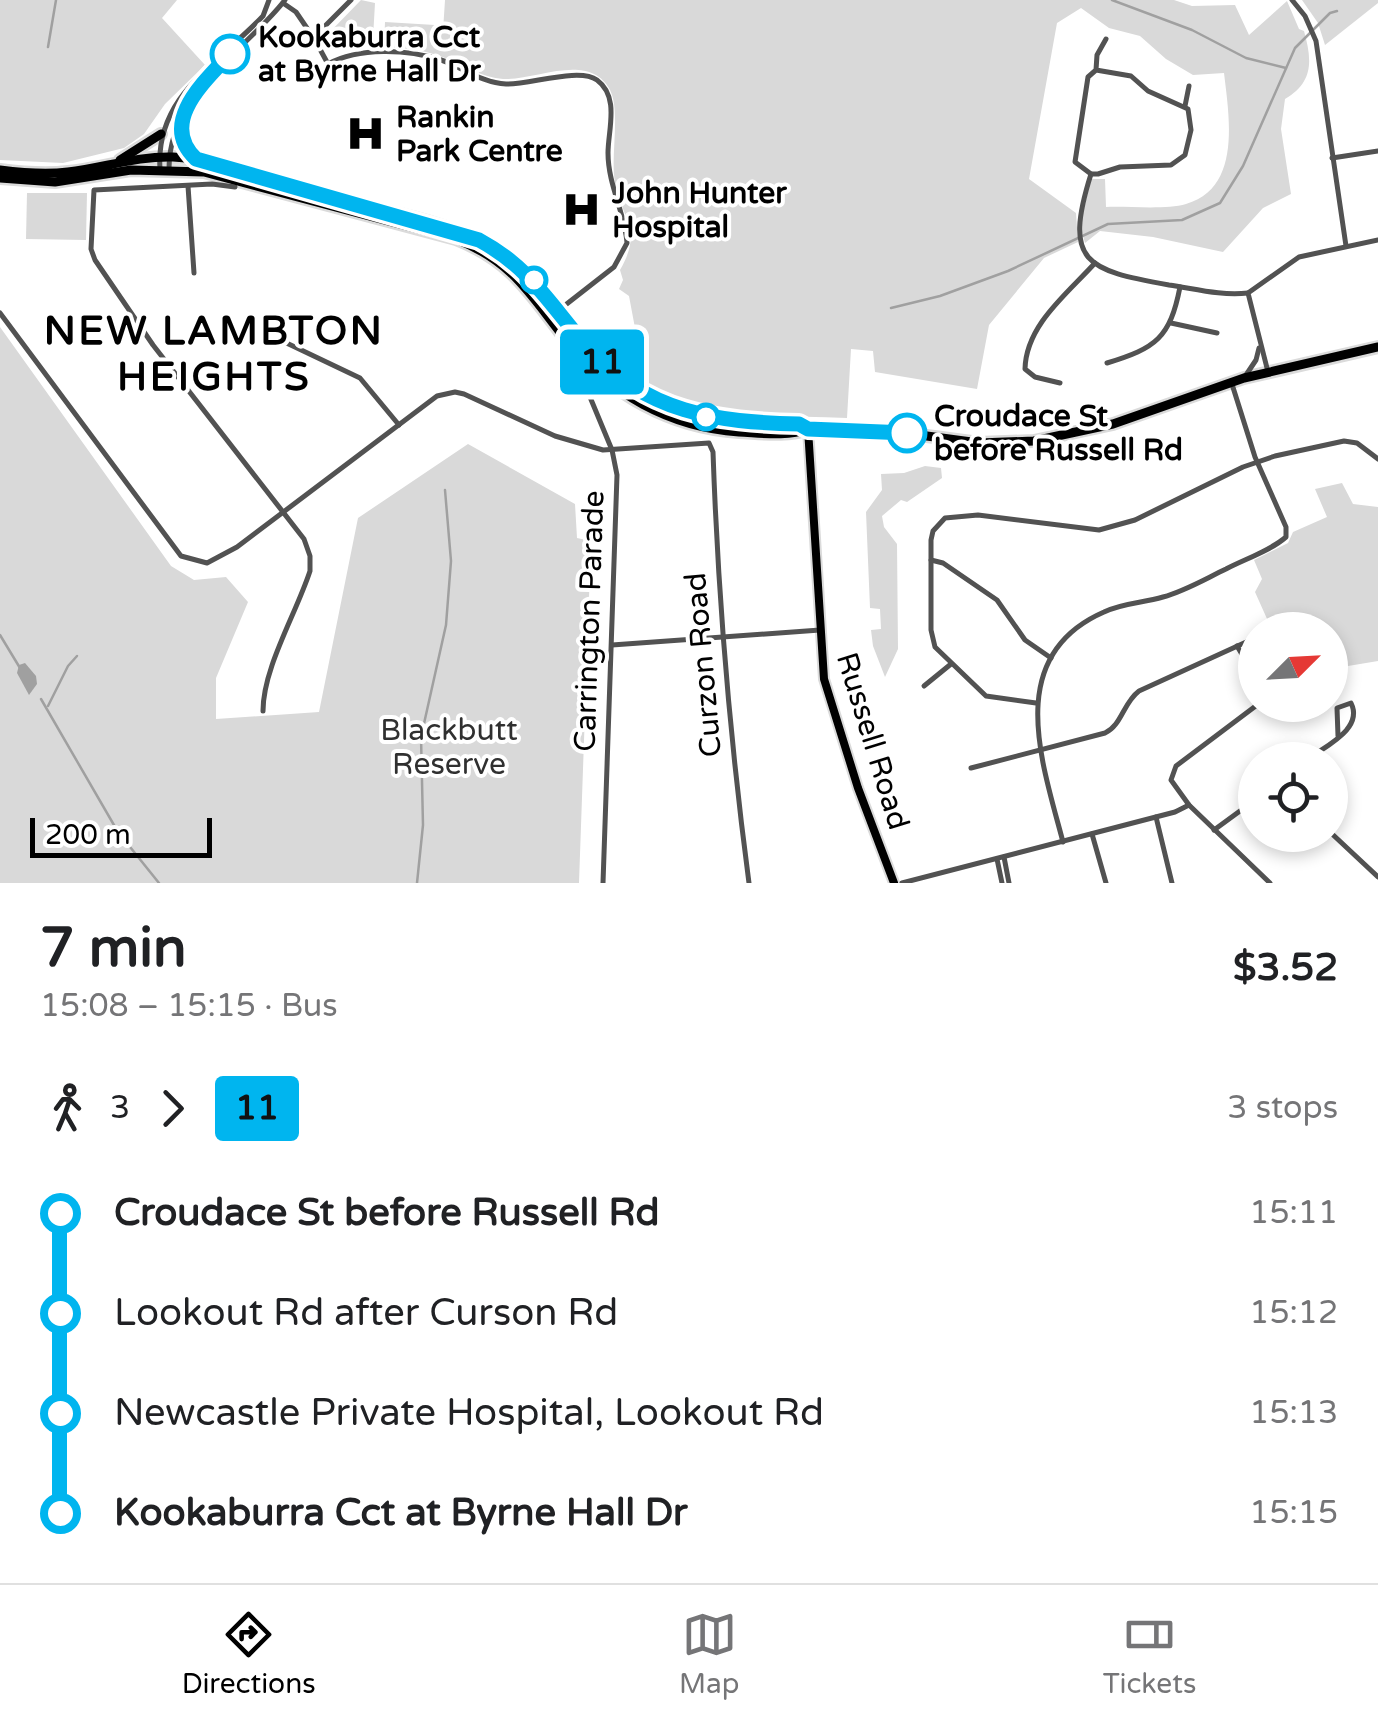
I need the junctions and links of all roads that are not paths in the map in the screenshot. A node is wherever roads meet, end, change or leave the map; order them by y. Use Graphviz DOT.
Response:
graph roads {
  1 [pos="351,0"];
  2 [pos="1292,0"];
  3 [pos="269,1"];
  4 [pos="283,3"];
  5 [pos="314,36"];
  6 [pos="1106,39"];
  7 [pos="1096,70"];
  8 [pos="1189,86"];
  9 [pos="1185,106"];
  10 [pos="180,119"];
  11 [pos="161,134"];
  12 [pos="1378,150"];
  13 [pos="1332,158"];
  14 [pos="196,159"];
  15 [pos="164,163"];
  16 [pos="116,166"];
  17 [pos="0,170"];
  18 [pos="131,170"];
  19 [pos="1091,174"];
  20 [pos="0,178"];
  21 [pos="188,186"];
  22 [pos="122,187"];
  23 [pos="235,187"];
  24 [pos="1378,240"];
  25 [pos="1346,246"];
  26 [pos="1095,264"];
  27 [pos="194,273"];
  28 [pos="1180,286"];
  29 [pos="1248,292"];
  30 [pos="0,314"];
  31 [pos="554,314"];
  32 [pos="1171,323"];
  33 [pos="1217,333"];
  34 [pos="276,338"];
  35 [pos="1260,345"];
  36 [pos="1378,347"];
  37 [pos="1107,363"];
  38 [pos="590,367"];
  39 [pos="1268,372"];
  40 [pos="1244,378"];
  41 [pos="1060,382"];
  42 [pos="1231,382"];
  43 [pos="399,425"];
  44 [pos="808,429"];
  45 [pos="790,433"];
  46 [pos="612,450"];
  47 [pos="809,453"];
  48 [pos="1378,460"];
  49 [pos="1256,462"];
  50 [pos="284,514"];
  51 [pos="931,560"];
  52 [pos="820,630"];
  53 [pos="723,636"];
  54 [pos="612,645"];
  55 [pos="1237,646"];
  56 [pos="1051,658"];
  57 [pos="951,664"];
  58 [pos="924,686"];
  59 [pos="1036,702"];
  60 [pos="263,711"];
  61 [pos="1238,719"];
  62 [pos="1338,736"];
  63 [pos="1330,742"];
  64 [pos="1040,750"];
  65 [pos="970,768"];
  66 [pos="1188,806"];
  67 [pos="1238,812"];
  68 [pos="1156,817"];
  69 [pos="1214,830"];
  70 [pos="1092,834"];
  71 [pos="1062,842"];
  72 [pos="1348,849"];
  73 [pos="1000,858"];
  74 [pos="1378,877"];
  75 [pos="603,883"];
  76 [pos="749,883"];
  77 [pos="898,883"];
  78 [pos="1005,883"];
  79 [pos="1106,883"];
  80 [pos="1172,883"];
  81 [pos="1270,883"];
  1 -- 5 [label="street"];
  2 -- 13 [label="street"];
  3 -- 4 [label="street"];
  3 -- 11 [label="street"];
  4 -- 5 [label="street"];
  4 -- 10 [label="street"];
  5 -- 31 [label="street"];
  6 -- 7 [label="street"];
  7 -- 9 [label="street"];
  7 -- 19 [label="street"];
  8 -- 9 [label="street"];
  9 -- 19 [label="street"];
  10 -- 14 [label="highway"];
  10 -- 15 [label="street"];
  11 -- 15 [label="street"];
  11 -- 16 [label="highway"];
  12 -- 13 [label="street"];
  13 -- 25 [label="street"];
  14 -- 15 [label="highway"];
  14 -- 31 [label="highway"];
  15 -- 16 [label="highway"];
  15 -- 18 [label="highway"];
  15 -- 31 [label="highway"];
  16 -- 17 [label="highway"];
  16 -- 18 [label="highway"];
  16 -- 20 [label="highway"];
  16 -- 22 [label="street"];
  18 -- 22 [label="street"];
  19 -- 26 [label="street"];
  21 -- 22 [label="street"];
  21 -- 23 [label="street"];
  21 -- 27 [label="street"];
  22 -- 50 [label="street"];
  24 -- 25 [label="street"];
  25 -- 29 [label="street"];
  26 -- 28 [label="street"];
  26 -- 41 [label="street"];
  28 -- 29 [label="street"];
  28 -- 32 [label="street"];
  29 -- 35 [label="street"];
  30 -- 50 [label="street"];
  31 -- 38 [label="highway"];
  31 -- 44 [label="highway"];
  32 -- 33 [label="street"];
  32 -- 37 [label="street"];
  34 -- 43 [label="street"];
  35 -- 39 [label="street"];
  35 -- 40 [label="street"];
  36 -- 39 [label="highway"];
  38 -- 45 [label="highway"];
  38 -- 46 [label="street, Carrington Parade"];
  39 -- 40 [label="highway"];
  40 -- 42 [label="highway"];
  42 -- 44 [label="highway"];
  42 -- 49 [label="street"];
  43 -- 46 [label="street"];
  43 -- 50 [label="street"];
  44 -- 45 [label="highway"];
  44 -- 47 [label="main road, Russell Road"];
  45 -- 47 [label="main road"];
  46 -- 53 [label="street, Curzon Road"];
  46 -- 54 [label="street, Carrington Parade"];
  47 -- 52 [label="main road, Russell Road"];
  48 -- 49 [label="street"];
  49 -- 51 [label="street"];
  49 -- 56 [label="street"];
  50 -- 60 [label="street"];
  51 -- 56 [label="street"];
  51 -- 57 [label="street"];
  52 -- 53 [label="street"];
  52 -- 77 [label="main road, Russell Road"];
  53 -- 54 [label="street"];
  53 -- 76 [label="street, Curzon Road"];
  54 -- 75 [label="street, Carrington Parade"];
  55 -- 64 [label="street"];
  56 -- 59 [label="street"];
  57 -- 58 [label="street"];
  57 -- 59 [label="street"];
  59 -- 64 [label="street"];
  61 -- 66 [label="street"];
  62 -- 62 [label="street"];
  62 -- 63 [label="street"];
  64 -- 65 [label="street"];
  64 -- 71 [label="street"];
  66 -- 68 [label="street"];
  66 -- 69 [label="street"];
  67 -- 69 [label="street"];
  68 -- 70 [label="street"];
  68 -- 80 [label="street"];
  69 -- 81 [label="street"];
  70 -- 71 [label="street"];
  70 -- 79 [label="street"];
  71 -- 73 [label="street"];
  72 -- 74 [label="street"];
  73 -- 77 [label="street"];
  73 -- 78 [label="street"];
}
